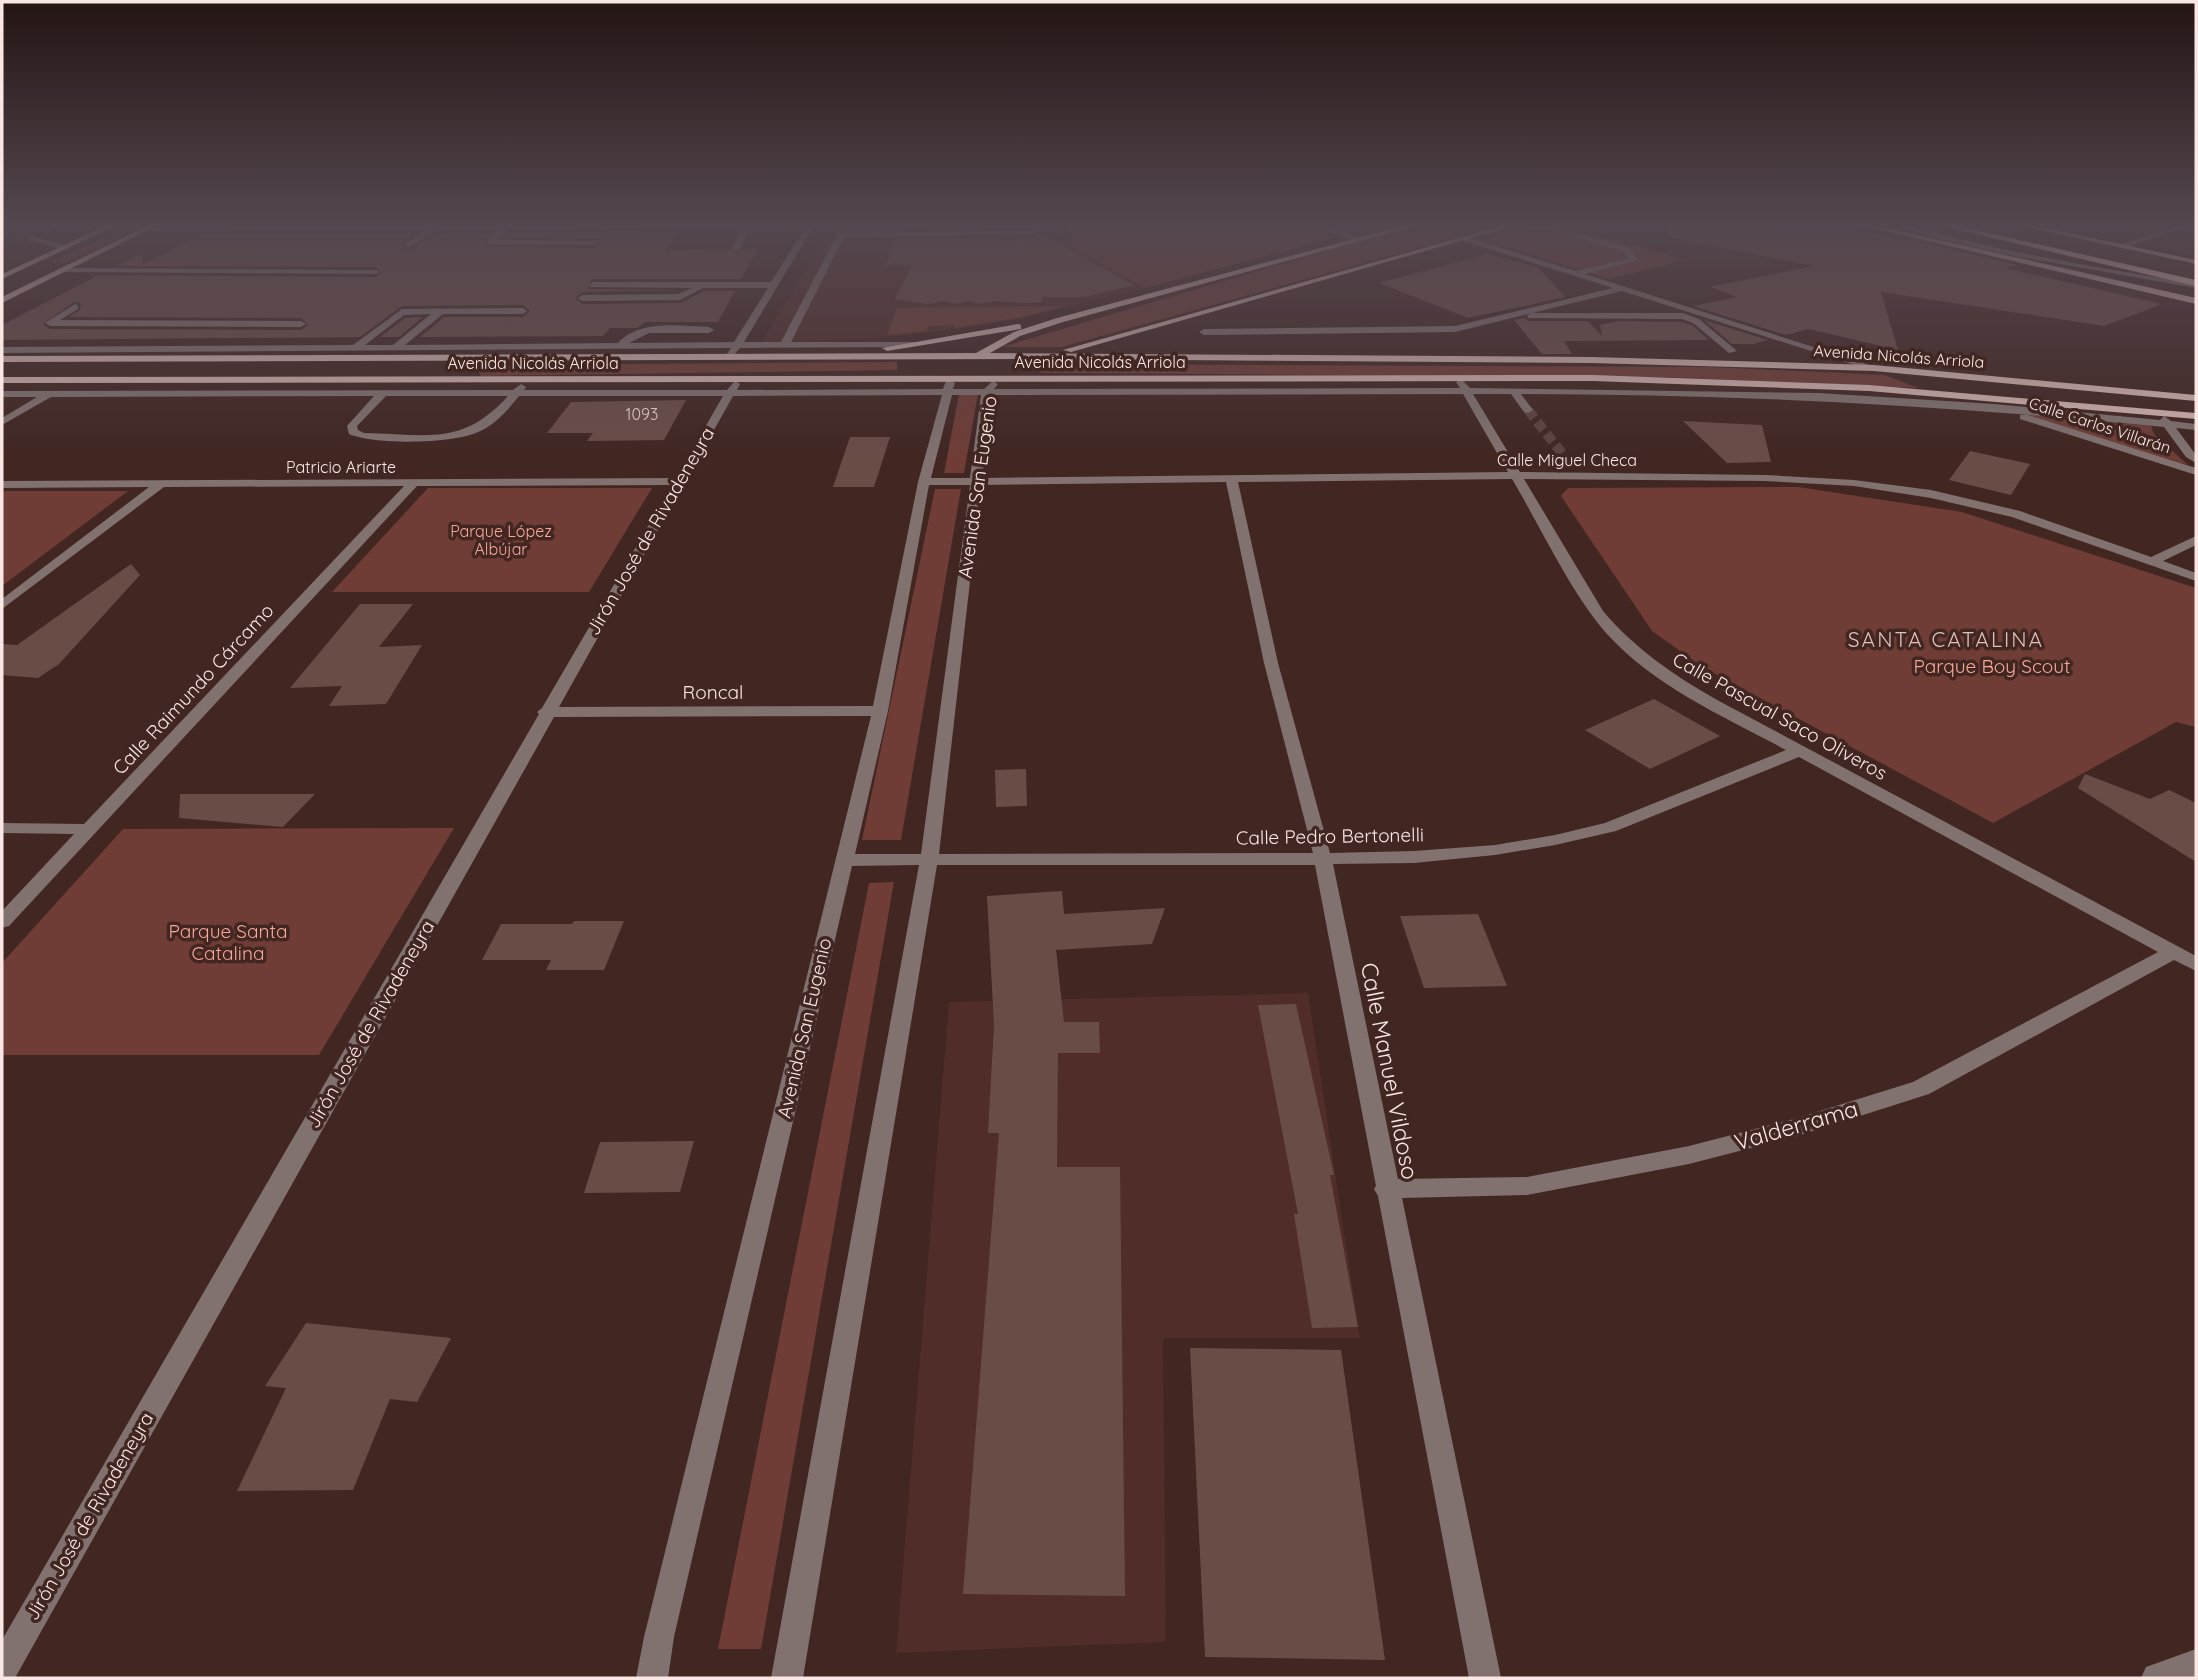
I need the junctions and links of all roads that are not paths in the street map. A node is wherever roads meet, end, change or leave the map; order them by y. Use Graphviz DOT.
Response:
graph roads {
  1 [pos="764,300"];
  2 [pos="807,300"];
  3 [pos="1136,300"];
  4 [pos="1170,300"];
  5 [pos="1247,300"];
  6 [pos="1571,300"];
  7 [pos="1656,300"];
  8 [pos="75,307"];
  9 [pos="1217,309"];
  10 [pos="523,311"];
  11 [pos="440,312"];
  12 [pos="1500,317"];
  13 [pos="1060,320"];
  14 [pos="1168,322"];
  15 [pos="301,324"];
  16 [pos="709,330"];
  17 [pos="1204,332"];
  18 [pos="911,345"];
  19 [pos="736,346"];
  20 [pos="784,346"];
  21 [pos="620,347"];
  22 [pos="355,348"];
  23 [pos="395,348"];
  24 [pos="227,349"];
  25 [pos="2,350"];
  26 [pos="1732,351"];
  27 [pos="977,356"];
  28 [pos="1048,356"];
  29 [pos="730,357"];
  30 [pos="839,357"];
  31 [pos="1180,357"];
  32 [pos="430,358"];
  33 [pos="489,358"];
  34 [pos="2,359"];
  35 [pos="212,359"];
  36 [pos="1591,360"];
  37 [pos="1663,361"];
  38 [pos="1874,369"];
  39 [pos="528,378"];
  40 [pos="738,378"];
  41 [pos="1593,378"];
  42 [pos="401,379"];
  43 [pos="466,379"];
  44 [pos="2,380"];
  45 [pos="1676,381"];
  46 [pos="994,384"];
  47 [pos="949,385"];
  48 [pos="1463,385"];
  49 [pos="2060,385"];
  50 [pos="1513,390"];
  51 [pos="730,392"];
  52 [pos="383,393"];
  53 [pos="517,393"];
  54 [pos="2,394"];
  55 [pos="49,394"];
  56 [pos="1971,395"];
  57 [pos="2196,398"];
  58 [pos="1994,407"];
  59 [pos="1528,410"];
  60 [pos="2196,416"];
  61 [pos="2171,419"];
  62 [pos="2,422"];
  63 [pos="2196,427"];
  64 [pos="2196,460"];
  65 [pos="1568,461"];
  66 [pos="2196,472"];
  67 [pos="1516,475"];
  68 [pos="1579,475"];
  69 [pos="1231,477"];
  70 [pos="680,481"];
  71 [pos="976,481"];
  72 [pos="923,482"];
  73 [pos="413,483"];
  74 [pos="2,484"];
  75 [pos="160,484"];
  76 [pos="2196,540"];
  77 [pos="2153,561"];
  78 [pos="2196,577"];
  79 [pos="2,605"];
  80 [pos="880,711"];
  81 [pos="545,712"];
  82 [pos="1799,751"];
  83 [pos="2,828"];
  84 [pos="89,828"];
  85 [pos="1323,859"];
  86 [pos="845,860"];
  87 [pos="929,862"];
  88 [pos="2,922"];
  89 [pos="2174,952"];
  90 [pos="2196,964"];
  91 [pos="1386,1189"];
  92 [pos="2196,1665"];
  93 [pos="2,1670"];
  94 [pos="652,1678"];
  95 [pos="787,1678"];
  96 [pos="1485,1678"];
  97 [pos="2157,1678"];
  1 -- 19 [label="street"];
  2 -- 20 [label="street"];
  3 -- 13 [label="main road"];
  4 -- 9 [label="main road"];
  5 -- 9 [label="main road"];
  6 -- 12 [label="street"];
  7 -- 38 [label="street"];
  8 -- 15 [label="street"];
  9 -- 14 [label="main road"];
  10 -- 11 [label="street"];
  11 -- 22 [label="street"];
  11 -- 23 [label="street"];
  12 -- 17 [label="street"];
  12 -- 26 [label="street"];
  13 -- 18 [label="main road"];
  13 -- 27 [label="main road"];
  14 -- 28 [label="main road"];
  14 -- 31 [label="main road"];
  16 -- 21 [label="street"];
  18 -- 20 [label="street, Avenida Nicolás Arriola"];
  18 -- 30 [label="main road"];
  19 -- 20 [label="street, Avenida Nicolás Arriola"];
  19 -- 21 [label="street, Avenida Nicolás Arriola"];
  19 -- 29 [label="street"];
  21 -- 23 [label="street, Avenida Nicolás Arriola"];
  22 -- 23 [label="street, Avenida Nicolás Arriola"];
  22 -- 24 [label="street, Avenida Nicolás Arriola"];
  24 -- 25 [label="street, Avenida Nicolás Arriola"];
  24 -- 35 [label="main road"];
  27 -- 28 [label="main road, Avenida Nicolás Arriola"];
  27 -- 30 [label="main road, Avenida Nicolás Arriola"];
  27 -- 47 [label="main road"];
  28 -- 31 [label="main road, Avenida Nicolás Arriola"];
  28 -- 46 [label="main road"];
  29 -- 30 [label="main road, Avenida Nicolás Arriola"];
  29 -- 33 [label="main road, Avenida Nicolás Arriola"];
  31 -- 36 [label="main road, Avenida Nicolás Arriola"];
  32 -- 33 [label="main road, Avenida Nicolás Arriola"];
  32 -- 35 [label="main road, Avenida Nicolás Arriola"];
  32 -- 42 [label="main road"];
  33 -- 43 [label="main road"];
  34 -- 35 [label="main road, Avenida Nicolás Arriola"];
  36 -- 37 [label="main road, Avenida Nicolás Arriola"];
  36 -- 41 [label="main road"];
  37 -- 38 [label="main road, Avenida Nicolás Arriola"];
  37 -- 45 [label="main road"];
  38 -- 49 [label="main road, Avenida Nicolás Arriola"];
  39 -- 40 [label="main road, Avenida Nicolás Arriola"];
  39 -- 43 [label="main road, Avenida Nicolás Arriola"];
  39 -- 53 [label="street"];
  40 -- 47 [label="main road, Avenida Nicolás Arriola"];
  40 -- 51 [label="street, Jirón José de Rivadeneyra"];
  41 -- 45 [label="main road, Avenida Nicolás Arriola"];
  41 -- 48 [label="main road, Avenida Nicolás Arriola"];
  42 -- 43 [label="main road, Avenida Nicolás Arriola"];
  42 -- 44 [label="main road, Avenida Nicolás Arriola"];
  45 -- 56 [label="main road, Avenida Nicolás Arriola"];
  46 -- 47 [label="street, Avenida Nicolás Arriola"];
  46 -- 47 [label="main road, Avenida Nicolás Arriola"];
  46 -- 48 [label="street, Avenida Nicolás Arriola"];
  46 -- 48 [label="main road, Avenida Nicolás Arriola"];
  46 -- 71 [label="street, Avenida San Eugenio"];
  47 -- 51 [label="street, Avenida Nicolás Arriola"];
  47 -- 72 [label="street, Avenida San Eugenio"];
  48 -- 50 [label="street, Avenida Nicolás Arriola"];
  48 -- 67 [label="street, Calle Pascual Saco Oliveros"];
  49 -- 56 [label="main road"];
  49 -- 57 [label="main road, Avenida Nicolás Arriola"];
  50 -- 58 [label="street, Avenida Nicolás Arriola"];
  50 -- 59 [label="street"];
  51 -- 53 [label="street, Avenida Nicolás Arriola"];
  51 -- 70 [label="street, Jirón José de Rivadeneyra"];
  52 -- 53 [label="street, Avenida Nicolás Arriola"];
  52 -- 53 [label="street"];
  52 -- 55 [label="street, Avenida Nicolás Arriola"];
  54 -- 55 [label="street, Avenida Nicolás Arriola"];
  55 -- 62 [label="street"];
  56 -- 58 [label="main road"];
  56 -- 61 [label="main road, Avenida Nicolás Arriola"];
  58 -- 61 [label="street, Avenida Nicolás Arriola"];
  58 -- 66 [label="street, Calle Carlos Villarán"];
  60 -- 61 [label="main road, Avenida Nicolás Arriola"];
  61 -- 63 [label="street, Avenida Nicolás Arriola"];
  61 -- 64 [label="street, Calle Carlos Villarán"];
  65 -- 68 [label="street"];
  67 -- 68 [label="street, Calle Miguel Checa"];
  67 -- 69 [label="street, Calle Miguel Checa"];
  67 -- 82 [label="street, Calle Pascual Saco Oliveros"];
  68 -- 77 [label="street, Calle Miguel Checa"];
  69 -- 71 [label="street, Calle Miguel Checa"];
  69 -- 85 [label="street, Calle Manuel Vildoso"];
  70 -- 73 [label="street, Patricio Ariarte"];
  70 -- 81 [label="street, Jirón José de Rivadeneyra"];
  71 -- 72 [label="street, Calle Miguel Checa"];
  71 -- 87 [label="street, Avenida San Eugenio"];
  72 -- 80 [label="street, Avenida San Eugenio"];
  73 -- 75 [label="street, Patricio Ariarte"];
  73 -- 84 [label="street, Calle Raimundo Cárcamo"];
  74 -- 75 [label="street, Patricio Ariarte"];
  75 -- 79 [label="street"];
  76 -- 77 [label="street"];
  77 -- 78 [label="street, Calle Miguel Checa"];
  80 -- 81 [label="street, Roncal"];
  80 -- 86 [label="street, Avenida San Eugenio"];
  81 -- 93 [label="street, Jirón José de Rivadeneyra"];
  82 -- 85 [label="street, Calle Pedro Bertonelli"];
  82 -- 89 [label="street, Calle Pascual Saco Oliveros"];
  83 -- 84 [label="street"];
  84 -- 88 [label="street, Calle Raimundo Cárcamo"];
  85 -- 87 [label="street, Calle Pedro Bertonelli"];
  85 -- 91 [label="street, Calle Manuel Vildoso"];
  86 -- 87 [label="street, Calle Pedro Bertonelli"];
  86 -- 94 [label="street, Avenida San Eugenio"];
  87 -- 95 [label="street, Avenida San Eugenio"];
  89 -- 90 [label="street, Calle Pascual Saco Oliveros"];
  89 -- 91 [label="street, Valderrama"];
  91 -- 96 [label="street, Calle Manuel Vildoso"];
  92 -- 97 [label="street"];
}
